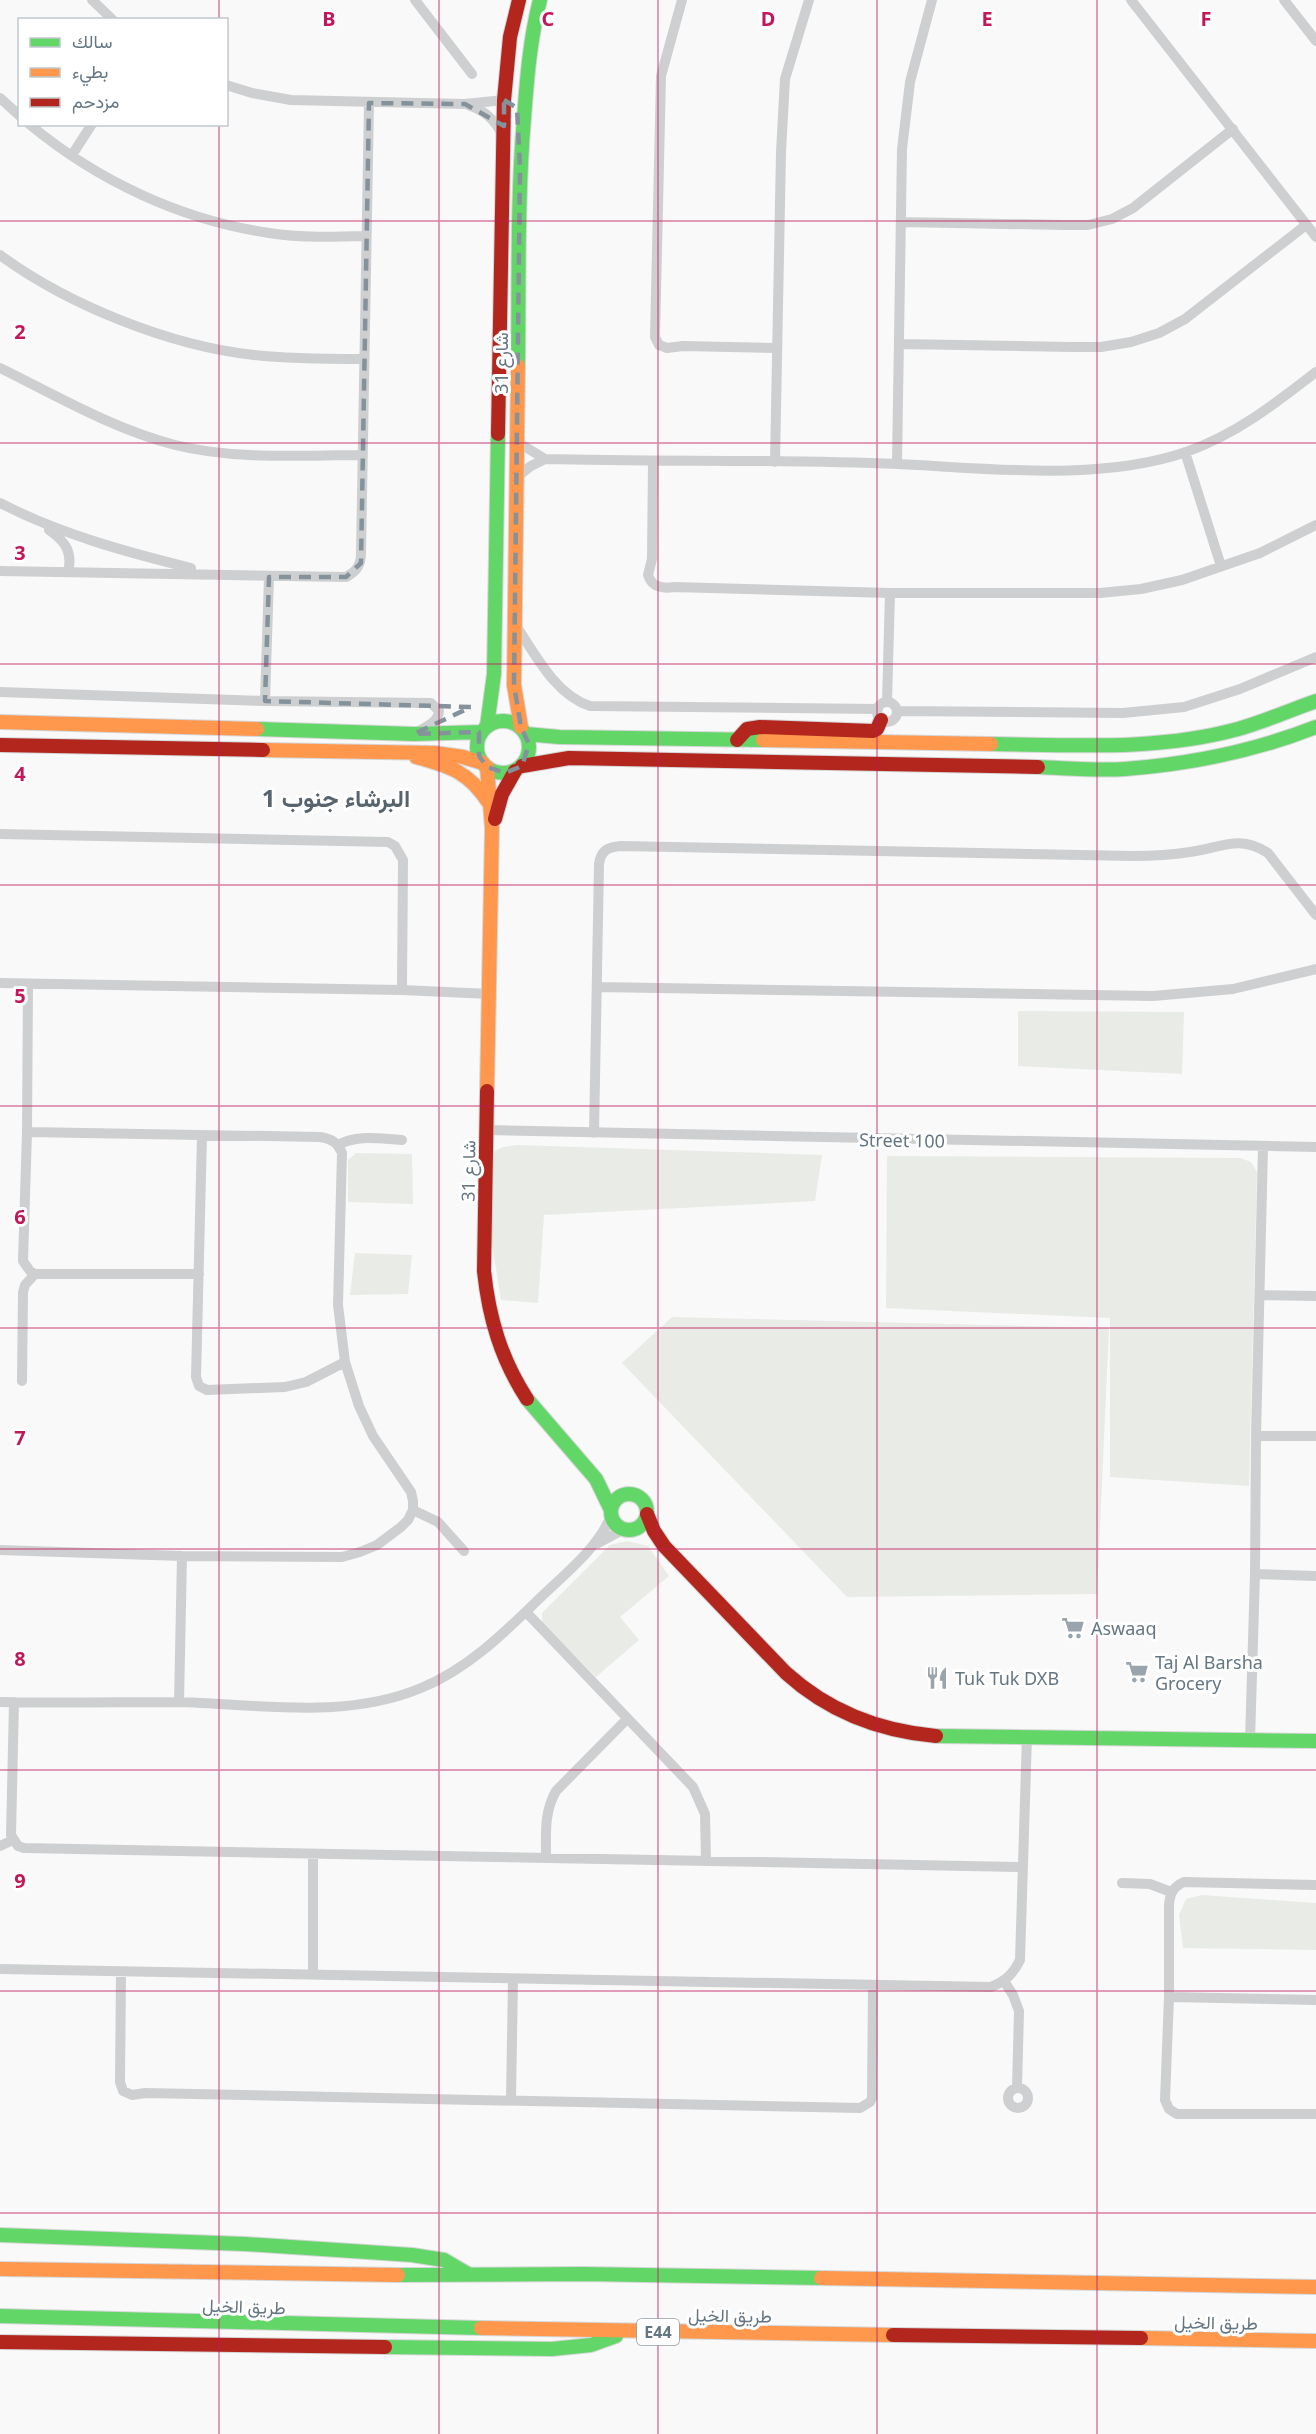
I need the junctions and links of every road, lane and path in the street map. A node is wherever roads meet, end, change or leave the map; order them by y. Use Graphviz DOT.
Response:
graph roads {
  1 [pos="92,0"];
  2 [pos="415,0"];
  3 [pos="519,0"];
  4 [pos="540,0"];
  5 [pos="682,0"];
  6 [pos="809,0"];
  7 [pos="932,0"];
  8 [pos="1131,0"];
  9 [pos="1284,0"];
  10 [pos="111,18"];
  11 [pos="1316,41"];
  12 [pos="472,74"];
  13 [pos="228,86"];
  14 [pos="0,98"];
  15 [pos="504,100"];
  16 [pos="369,103"];
  17 [pos="465,104"];
  18 [pos="18,114"];
  19 [pos="32,126"];
  20 [pos="91,126"];
  21 [pos="1233,129"];
  22 [pos="504,142"];
  23 [pos="72,155"];
  24 [pos="520,167"];
  25 [pos="901,222"];
  26 [pos="1306,225"];
  27 [pos="366,236"];
  28 [pos="1316,237"];
  29 [pos="0,255"];
  30 [pos="900,344"];
  31 [pos="777,348"];
  32 [pos="363,358"];
  33 [pos="0,368"];
  34 [pos="1316,372"];
  35 [pos="519,443"];
  36 [pos="1185,452"];
  37 [pos="362,455"];
  38 [pos="545,459"];
  39 [pos="653,462"];
  40 [pos="775,462"];
  41 [pos="897,464"];
  42 [pos="518,476"];
  43 [pos="0,503"];
  44 [pos="36,521"];
  45 [pos="1316,525"];
  46 [pos="1221,566"];
  47 [pos="0,571"];
  48 [pos="68,572"];
  49 [pos="209,573"];
  50 [pos="269,577"];
  51 [pos="890,593"];
  52 [pos="517,627"];
  53 [pos="1316,657"];
  54 [pos="0,692"];
  55 [pos="265,701"];
  56 [pos="1316,701"];
  57 [pos="882,710"];
  58 [pos="898,711"];
  59 [pos="0,722"];
  60 [pos="43,722"];
  61 [pos="1316,727"];
  62 [pos="0,728"];
  63 [pos="484,729"];
  64 [pos="524,730"];
  65 [pos="414,734"];
  66 [pos="737,740"];
  67 [pos="0,745"];
  68 [pos="405,753"];
  69 [pos="485,765"];
  70 [pos="518,769"];
  71 [pos="490,804"];
  72 [pos="492,828"];
  73 [pos="0,834"];
  74 [pos="1316,915"];
  75 [pos="1316,969"];
  76 [pos="0,983"];
  77 [pos="27,984"];
  78 [pos="597,987"];
  79 [pos="402,990"];
  80 [pos="490,994"];
  81 [pos="487,1130"];
  82 [pos="27,1132"];
  83 [pos="594,1133"];
  84 [pos="202,1136"];
  85 [pos="402,1140"];
  86 [pos="338,1145"];
  87 [pos="1263,1147"];
  88 [pos="1316,1147"];
  89 [pos="35,1274"];
  90 [pos="199,1274"];
  91 [pos="1260,1295"];
  92 [pos="1316,1296"];
  93 [pos="345,1362"];
  94 [pos="22,1381"];
  95 [pos="1256,1436"];
  96 [pos="1316,1436"];
  97 [pos="598,1479"];
  98 [pos="628,1493"];
  99 [pos="413,1510"];
  100 [pos="611,1513"];
  101 [pos="647,1514"];
  102 [pos="627,1529"];
  103 [pos="595,1545"];
  104 [pos="664,1546"];
  105 [pos="0,1550"];
  106 [pos="464,1551"];
  107 [pos="182,1556"];
  108 [pos="1256,1574"];
  109 [pos="1316,1576"];
  110 [pos="526,1612"];
  111 [pos="0,1702"];
  112 [pos="14,1702"];
  113 [pos="179,1702"];
  114 [pos="626,1720"];
  115 [pos="1027,1736"];
  116 [pos="1250,1740"];
  117 [pos="1316,1741"];
  118 [pos="13,1840"];
  119 [pos="0,1846"];
  120 [pos="314,1855"];
  121 [pos="546,1857"];
  122 [pos="706,1861"];
  123 [pos="1022,1867"];
  124 [pos="1122,1883"];
  125 [pos="1316,1885"];
  126 [pos="1171,1892"];
  127 [pos="0,1969"];
  128 [pos="121,1972"];
  129 [pos="313,1974"];
  130 [pos="513,1979"];
  131 [pos="1004,1981"];
  132 [pos="873,1986"];
  133 [pos="1169,1997"];
  134 [pos="1316,2000"];
  135 [pos="1017,2088"];
  136 [pos="511,2099"];
  137 [pos="1316,2114"];
  138 [pos="0,2235"];
  139 [pos="0,2269"];
  140 [pos="468,2274"];
  141 [pos="1316,2287"];
  142 [pos="0,2316"];
  143 [pos="627,2331"];
  144 [pos="1316,2341"];
  145 [pos="0,2342"];
  1 -- 10 [label="street"];
  2 -- 12 [label="street"];
  3 -- 15 [label="main road, شارع 31"];
  4 -- 24 [label="main road, شارع 31"];
  5 -- 31 [label="street"];
  6 -- 31 [label="street"];
  7 -- 25 [label="street"];
  8 -- 21 [label="street"];
  9 -- 11 [label="street"];
  13 -- 16 [label="street"];
  14 -- 18 [label="street"];
  15 -- 17 [label="street"];
  15 -- 22 [label="main road, شارع 31"];
  15 -- 24 [label="main road"];
  16 -- 17 [label="street"];
  16 -- 27 [label="street"];
  17 -- 22 [label="street"];
  19 -- 23 [label="street"];
  20 -- 23 [label="street"];
  21 -- 25 [label="street"];
  21 -- 26 [label="street"];
  22 -- 63 [label="main road, شارع 31"];
  23 -- 27 [label="street"];
  24 -- 35 [label="main road, شارع 31"];
  25 -- 30 [label="street"];
  26 -- 28 [label="street"];
  26 -- 30 [label="street"];
  27 -- 32 [label="street"];
  29 -- 32 [label="street"];
  30 -- 41 [label="street"];
  31 -- 40 [label="street"];
  32 -- 37 [label="street"];
  33 -- 37 [label="street"];
  34 -- 36 [label="street"];
  35 -- 38 [label="street"];
  35 -- 42 [label="main road, شارع 31"];
  36 -- 41 [label="street"];
  36 -- 46 [label="street"];
  37 -- 50 [label="street"];
  38 -- 39 [label="street"];
  38 -- 42 [label="street"];
  39 -- 40 [label="street"];
  39 -- 51 [label="street"];
  40 -- 41 [label="street"];
  42 -- 52 [label="main road, شارع 31"];
  43 -- 44 [label="street"];
  44 -- 48 [label="street"];
  44 -- 49 [label="street"];
  45 -- 46 [label="street"];
  46 -- 51 [label="street"];
  47 -- 48 [label="street"];
  48 -- 49 [label="street"];
  49 -- 50 [label="street"];
  50 -- 55 [label="street"];
  51 -- 57 [label="street"];
  52 -- 57 [label="street"];
  52 -- 64 [label="main road, شارع 31"];
  53 -- 58 [label="street"];
  54 -- 55 [label="street"];
  55 -- 65 [label="street"];
  56 -- 66 [label="main road"];
  57 -- 58 [label="street"];
  57 -- 58 [label="street"];
  57 -- 66 [label="main road"];
  59 -- 60 [label="main road"];
  60 -- 62 [label="main road"];
  60 -- 65 [label="main road"];
  61 -- 70 [label="main road"];
  63 -- 64 [label="main road"];
  63 -- 65 [label="main road"];
  63 -- 69 [label="main road"];
  64 -- 66 [label="main road"];
  64 -- 70 [label="main road"];
  67 -- 68 [label="main road"];
  68 -- 69 [label="main road"];
  68 -- 71 [label="main road"];
  69 -- 70 [label="main road"];
  69 -- 71 [label="main road, شارع 31"];
  70 -- 72 [label="main road, شارع 31"];
  71 -- 72 [label="main road, شارع 31"];
  72 -- 80 [label="main road, شارع 31"];
  73 -- 79 [label="street"];
  74 -- 78 [label="street"];
  75 -- 78 [label="street"];
  76 -- 77 [label="street"];
  77 -- 79 [label="street"];
  77 -- 82 [label="street"];
  78 -- 83 [label="street"];
  79 -- 80 [label="street"];
  80 -- 81 [label="main road, شارع 31"];
  81 -- 83 [label="street, Street 100"];
  81 -- 97 [label="main road, شارع 31"];
  82 -- 84 [label="street"];
  82 -- 89 [label="street"];
  83 -- 87 [label="street, Street 100"];
  84 -- 86 [label="street"];
  84 -- 90 [label="street"];
  85 -- 86 [label="street"];
  86 -- 93 [label="street"];
  87 -- 88 [label="street, Street 100"];
  87 -- 91 [label="street"];
  89 -- 90 [label="street"];
  89 -- 94 [label="street"];
  90 -- 93 [label="street"];
  91 -- 92 [label="street"];
  91 -- 95 [label="street"];
  93 -- 99 [label="street"];
  95 -- 96 [label="street"];
  95 -- 108 [label="street"];
  97 -- 98 [label="main road, شارع 31"];
  97 -- 100 [label="main road, شارع 31"];
  98 -- 100 [label="main road"];
  98 -- 101 [label="main road"];
  99 -- 106 [label="street"];
  99 -- 107 [label="street"];
  100 -- 102 [label="main road"];
  100 -- 103 [label="street"];
  101 -- 102 [label="main road"];
  101 -- 104 [label="main road"];
  102 -- 103 [label="street"];
  102 -- 104 [label="main road"];
  103 -- 110 [label="street"];
  104 -- 115 [label="main road"];
  105 -- 107 [label="street"];
  107 -- 113 [label="street"];
  108 -- 109 [label="street"];
  108 -- 116 [label="street"];
  110 -- 113 [label="street"];
  110 -- 114 [label="street"];
  111 -- 112 [label="street"];
  112 -- 113 [label="street"];
  112 -- 118 [label="street"];
  114 -- 121 [label="street"];
  114 -- 122 [label="street"];
  115 -- 116 [label="main road"];
  115 -- 123 [label="street"];
  116 -- 117 [label="main road"];
  118 -- 119 [label="street"];
  118 -- 120 [label="street"];
  120 -- 121 [label="street"];
  120 -- 129 [label="street"];
  121 -- 122 [label="street"];
  122 -- 123 [label="street"];
  123 -- 131 [label="street"];
  124 -- 126 [label="street"];
  125 -- 126 [label="street"];
  126 -- 133 [label="street"];
  127 -- 128 [label="street"];
  128 -- 129 [label="street"];
  128 -- 136 [label="street"];
  129 -- 130 [label="street"];
  130 -- 132 [label="street"];
  130 -- 136 [label="street"];
  131 -- 132 [label="street"];
  131 -- 135 [label="street"];
  132 -- 136 [label="street"];
  133 -- 134 [label="street"];
  133 -- 137 [label="street"];
  138 -- 140 [label="main road"];
  139 -- 140 [label="main road, طريق الخيل"];
  140 -- 141 [label="main road, طريق الخيل"];
  142 -- 143 [label="main road, طريق الخيل / E44"];
  143 -- 144 [label="main road, طريق الخيل / E44"];
  143 -- 145 [label="main road"];
}
